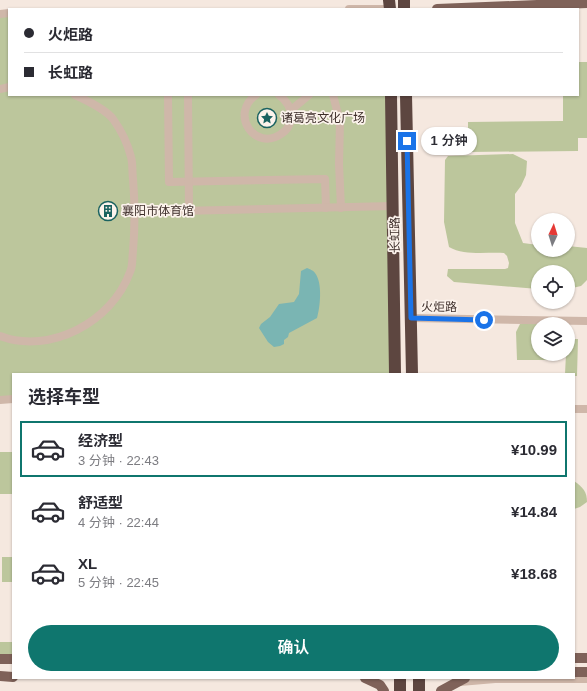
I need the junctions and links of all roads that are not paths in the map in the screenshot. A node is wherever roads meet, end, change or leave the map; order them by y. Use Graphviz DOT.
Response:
graph roads {
  1 [pos="587,3"];
  2 [pos="466,8"];
  3 [pos="77,96"];
  4 [pos="168,96"];
  5 [pos="188,96"];
  6 [pos="255,96"];
  7 [pos="281,96"];
  8 [pos="308,96"];
  9 [pos="332,96"];
  10 [pos="391,96"];
  11 [pos="406,96"];
  12 [pos="291,110"];
  13 [pos="189,181"];
  14 [pos="392,206"];
  15 [pos="326,208"];
  16 [pos="341,208"];
  17 [pos="189,211"];
  18 [pos="135,212"];
  19 [pos="411,318"];
  20 [pos="587,321"];
  21 [pos="0,336"];
  22 [pos="395,373"];
  23 [pos="412,373"];
  24 [pos="0,400"];
  25 [pos="12,400"];
  26 [pos="575,409"];
  27 [pos="587,409"];
  28 [pos="575,654"];
  29 [pos="587,654"];
  30 [pos="575,658"];
  31 [pos="587,658"];
  32 [pos="0,659"];
  33 [pos="12,659"];
  34 [pos="575,672"];
  35 [pos="587,672"];
  36 [pos="0,676"];
  37 [pos="12,677"];
  38 [pos="575,678"];
  39 [pos="587,678"];
  40 [pos="367,679"];
  41 [pos="400,679"];
  42 [pos="419,679"];
  43 [pos="495,679"];
  44 [pos="461,680"];
  45 [pos="384,691"];
  46 [pos="400,691"];
  47 [pos="419,691"];
  48 [pos="441,691"];
  1 -- 2 [label="main road"];
  3 -- 18 [label="street"];
  4 -- 13 [label="street"];
  5 -- 13 [label="street"];
  6 -- 12 [label="street"];
  7 -- 12 [label="street"];
  8 -- 12 [label="street"];
  9 -- 16 [label="street"];
  10 -- 14 [label="highway, 长虹路"];
  11 -- 19 [label="highway, 长虹路"];
  13 -- 15 [label="street"];
  13 -- 17 [label="street"];
  14 -- 16 [label="street"];
  14 -- 22 [label="highway, 长虹路"];
  15 -- 16 [label="street"];
  15 -- 17 [label="street"];
  17 -- 18 [label="street"];
  18 -- 21 [label="street"];
  19 -- 20 [label="street, 火炬路"];
  19 -- 23 [label="highway, 长虹路"];
  24 -- 25 [label="street"];
  26 -- 27 [label="street"];
  28 -- 29 [label="street"];
  30 -- 31 [label="main road"];
  32 -- 33 [label="main road"];
  34 -- 35 [label="main road"];
  36 -- 37 [label="main road"];
  38 -- 39 [label="street"];
  40 -- 45 [label="main road"];
  41 -- 46 [label="highway"];
  42 -- 47 [label="highway"];
  43 -- 44 [label="street"];
  44 -- 48 [label="main road"];
}
